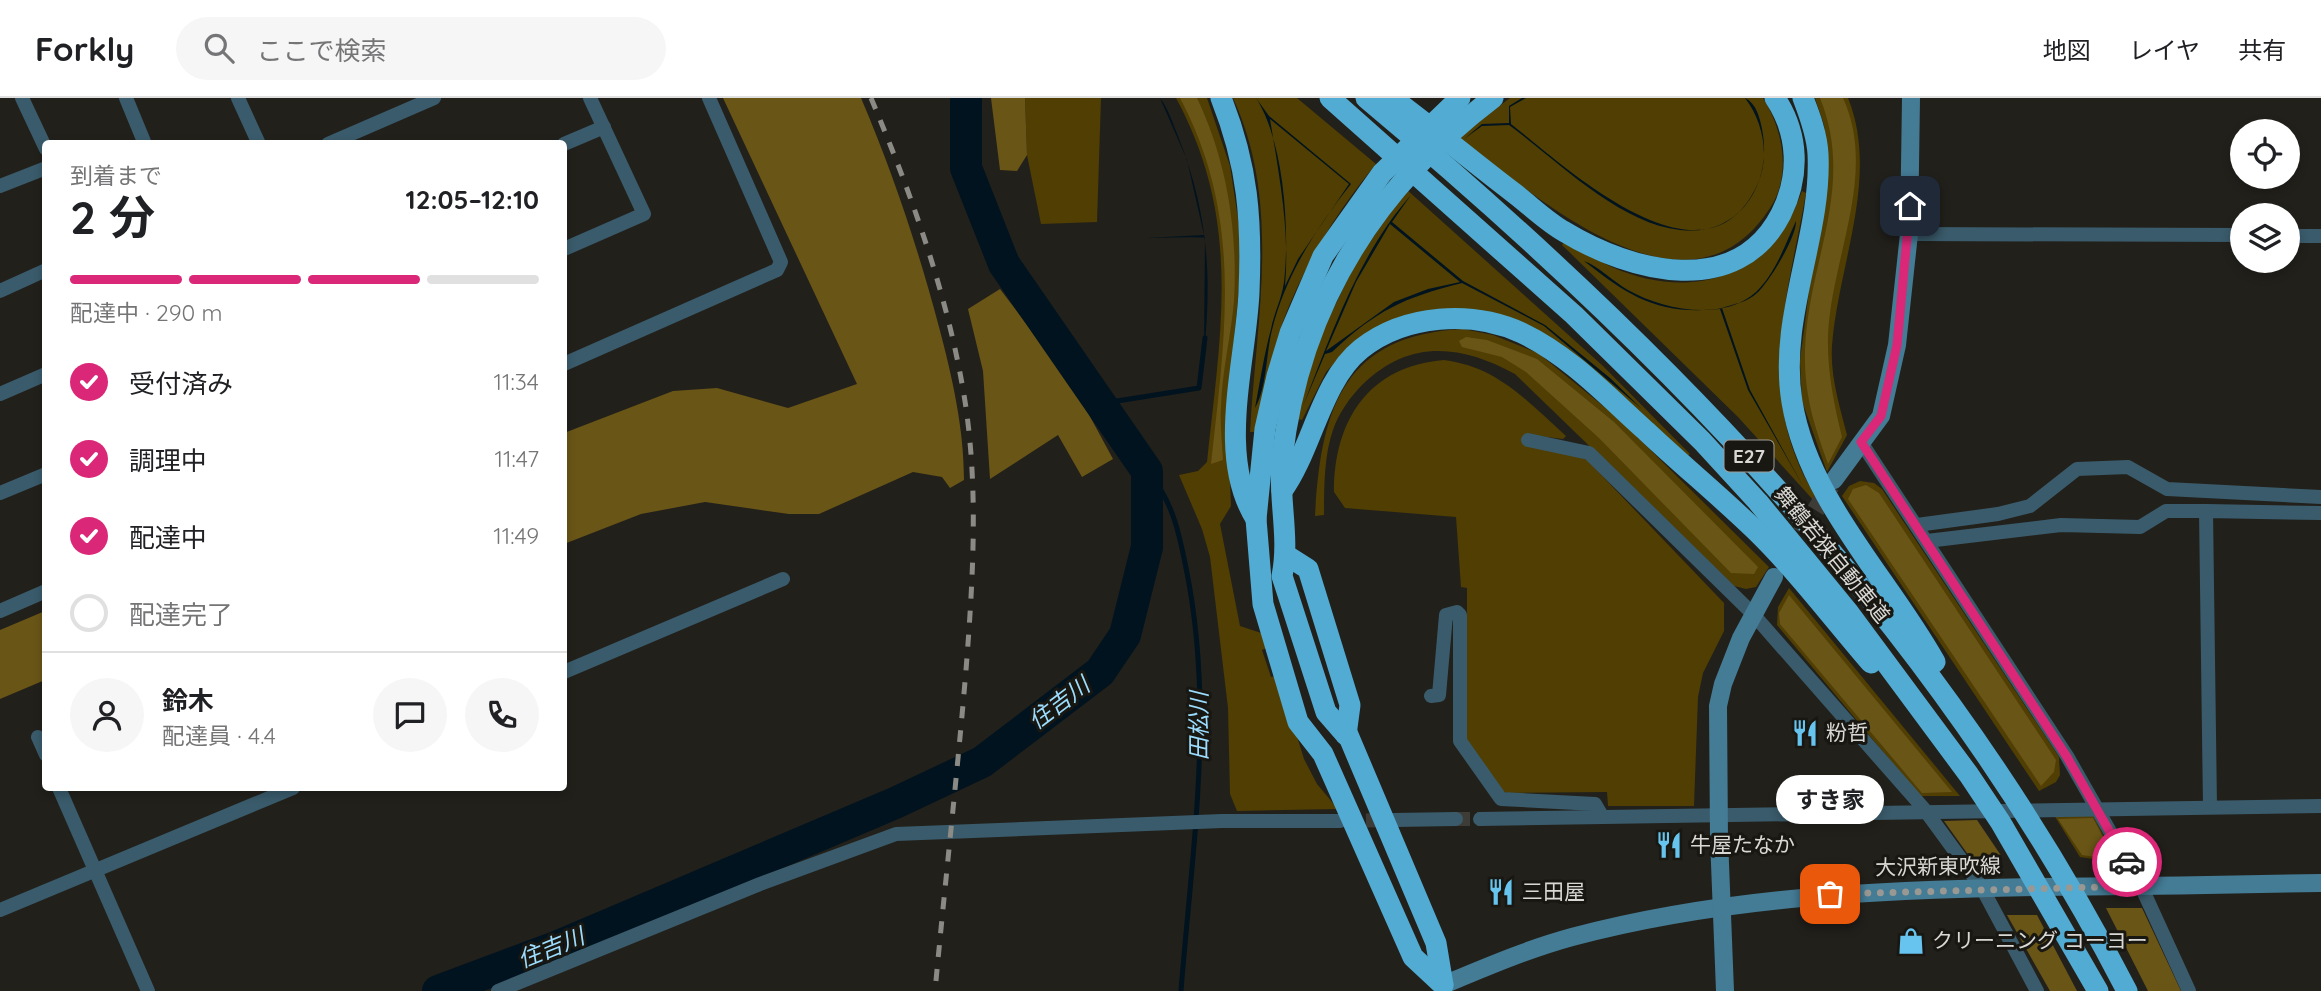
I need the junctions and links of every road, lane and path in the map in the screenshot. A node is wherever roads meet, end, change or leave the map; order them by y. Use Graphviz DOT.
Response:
graph roads {
  1 [pos="22,98"];
  2 [pos="125,98"];
  3 [pos="238,98"];
  4 [pos="434,98"];
  5 [pos="590,98"];
  6 [pos="709,98"];
  7 [pos="1221,98"];
  8 [pos="1331,98"];
  9 [pos="1366,98"];
  10 [pos="1461,98"];
  11 [pos="1493,98"];
  12 [pos="1775,98"];
  13 [pos="1803,98"];
  14 [pos="1911,98"];
  15 [pos="1391,104"];
  16 [pos="604,127"];
  17 [pos="42,140"];
  18 [pos="143,140"];
  19 [pos="257,140"];
  20 [pos="337,140"];
  21 [pos="567,143"];
  22 [pos="42,170"];
  23 [pos="1468,171"];
  24 [pos="0,186"];
  25 [pos="1909,234"];
  26 [pos="2230,235"];
  27 [pos="2300,236"];
  28 [pos="2321,236"];
  29 [pos="567,248"];
  30 [pos="42,272"];
  31 [pos="0,291"];
  32 [pos="567,363"];
  33 [pos="42,376"];
  34 [pos="0,394"];
  35 [pos="1528,440"];
  36 [pos="1861,442"];
  37 [pos="42,476"];
  38 [pos="1834,480"];
  39 [pos="1282,491"];
  40 [pos="0,493"];
  41 [pos="2321,497"];
  42 [pos="2206,511"];
  43 [pos="2321,513"];
  44 [pos="1256,519"];
  45 [pos="1917,524"];
  46 [pos="1927,541"];
  47 [pos="1774,577"];
  48 [pos="783,579"];
  49 [pos="42,594"];
  50 [pos="0,611"];
  51 [pos="1753,614"];
  52 [pos="567,672"];
  53 [pos="1431,696"];
  54 [pos="38,737"];
  55 [pos="1979,740"];
  56 [pos="42,746"];
  57 [pos="1969,775"];
  58 [pos="61,791"];
  59 [pos="286,791"];
  60 [pos="2321,806"];
  61 [pos="2210,807"];
  62 [pos="1925,810"];
  63 [pos="2098,810"];
  64 [pos="1718,814"];
  65 [pos="1602,816"];
  66 [pos="1456,819"];
  67 [pos="1480,819"];
  68 [pos="1394,820"];
  69 [pos="1340,821"];
  70 [pos="95,872"];
  71 [pos="2321,883"];
  72 [pos="2141,886"];
  73 [pos="1982,888"];
  74 [pos="1723,905"];
  75 [pos="0,910"];
  76 [pos="1443,985"];
  77 [pos="148,991"];
  78 [pos="498,991"];
  79 [pos="1725,991"];
  80 [pos="2037,991"];
  81 [pos="2098,991"];
  82 [pos="2127,991"];
  83 [pos="2189,991"];
  1 -- 17 [label="street"];
  2 -- 18 [label="street"];
  3 -- 19 [label="street"];
  4 -- 20 [label="street"];
  5 -- 16 [label="street"];
  6 -- 32 [label="street"];
  7 -- 44 [label="highway"];
  8 -- 57 [label="highway, 舞鶴若狭自動車道 / E27"];
  9 -- 15 [label="highway, 舞鶴若狭自動車道 / E27"];
  10 -- 44 [label="highway"];
  11 -- 39 [label="highway"];
  12 -- 23 [label="highway"];
  13 -- 55 [label="highway"];
  14 -- 25 [label="main road"];
  15 -- 23 [label="highway, 舞鶴若狭自動車道 / E27"];
  16 -- 21 [label="street"];
  16 -- 29 [label="street"];
  22 -- 24 [label="street"];
  23 -- 55 [label="highway, 舞鶴若狭自動車道 / E27"];
  25 -- 26 [label="street"];
  25 -- 36 [label="main road"];
  27 -- 28 [label="street"];
  30 -- 31 [label="street"];
  33 -- 34 [label="street"];
  35 -- 51 [label="street"];
  36 -- 38 [label="main road"];
  36 -- 45 [label="street"];
  37 -- 40 [label="street"];
  39 -- 57 [label="highway"];
  39 -- 76 [label="highway"];
  41 -- 45 [label="street"];
  42 -- 43 [label="street"];
  42 -- 46 [label="street"];
  42 -- 61 [label="street"];
  44 -- 76 [label="highway"];
  45 -- 46 [label="street"];
  46 -- 63 [label="street"];
  47 -- 51 [label="main road"];
  48 -- 52 [label="street"];
  49 -- 50 [label="street"];
  51 -- 62 [label="street"];
  51 -- 64 [label="main road"];
  53 -- 65 [label="street"];
  54 -- 56 [label="street"];
  55 -- 82 [label="highway, 舞鶴若狭自動車道 / E27"];
  57 -- 81 [label="highway, 舞鶴若狭自動車道 / E27"];
  58 -- 70 [label="street"];
  59 -- 70 [label="street"];
  60 -- 61 [label="street"];
  61 -- 63 [label="street"];
  62 -- 63 [label="street"];
  62 -- 64 [label="street"];
  62 -- 73 [label="street"];
  63 -- 72 [label="street"];
  64 -- 65 [label="street"];
  64 -- 74 [label="main road"];
  65 -- 67 [label="street"];
  66 -- 68 [label="street"];
  69 -- 78 [label="street"];
  70 -- 75 [label="street"];
  70 -- 77 [label="street"];
  71 -- 72 [label="main road, 大沢新東吹線"];
  72 -- 73 [label="main road, 大沢新東吹線"];
  72 -- 83 [label="street"];
  73 -- 74 [label="main road, 大沢新東吹線"];
  73 -- 80 [label="street"];
  74 -- 76 [label="main road, 大沢新東吹線"];
  74 -- 79 [label="main road"];
}
